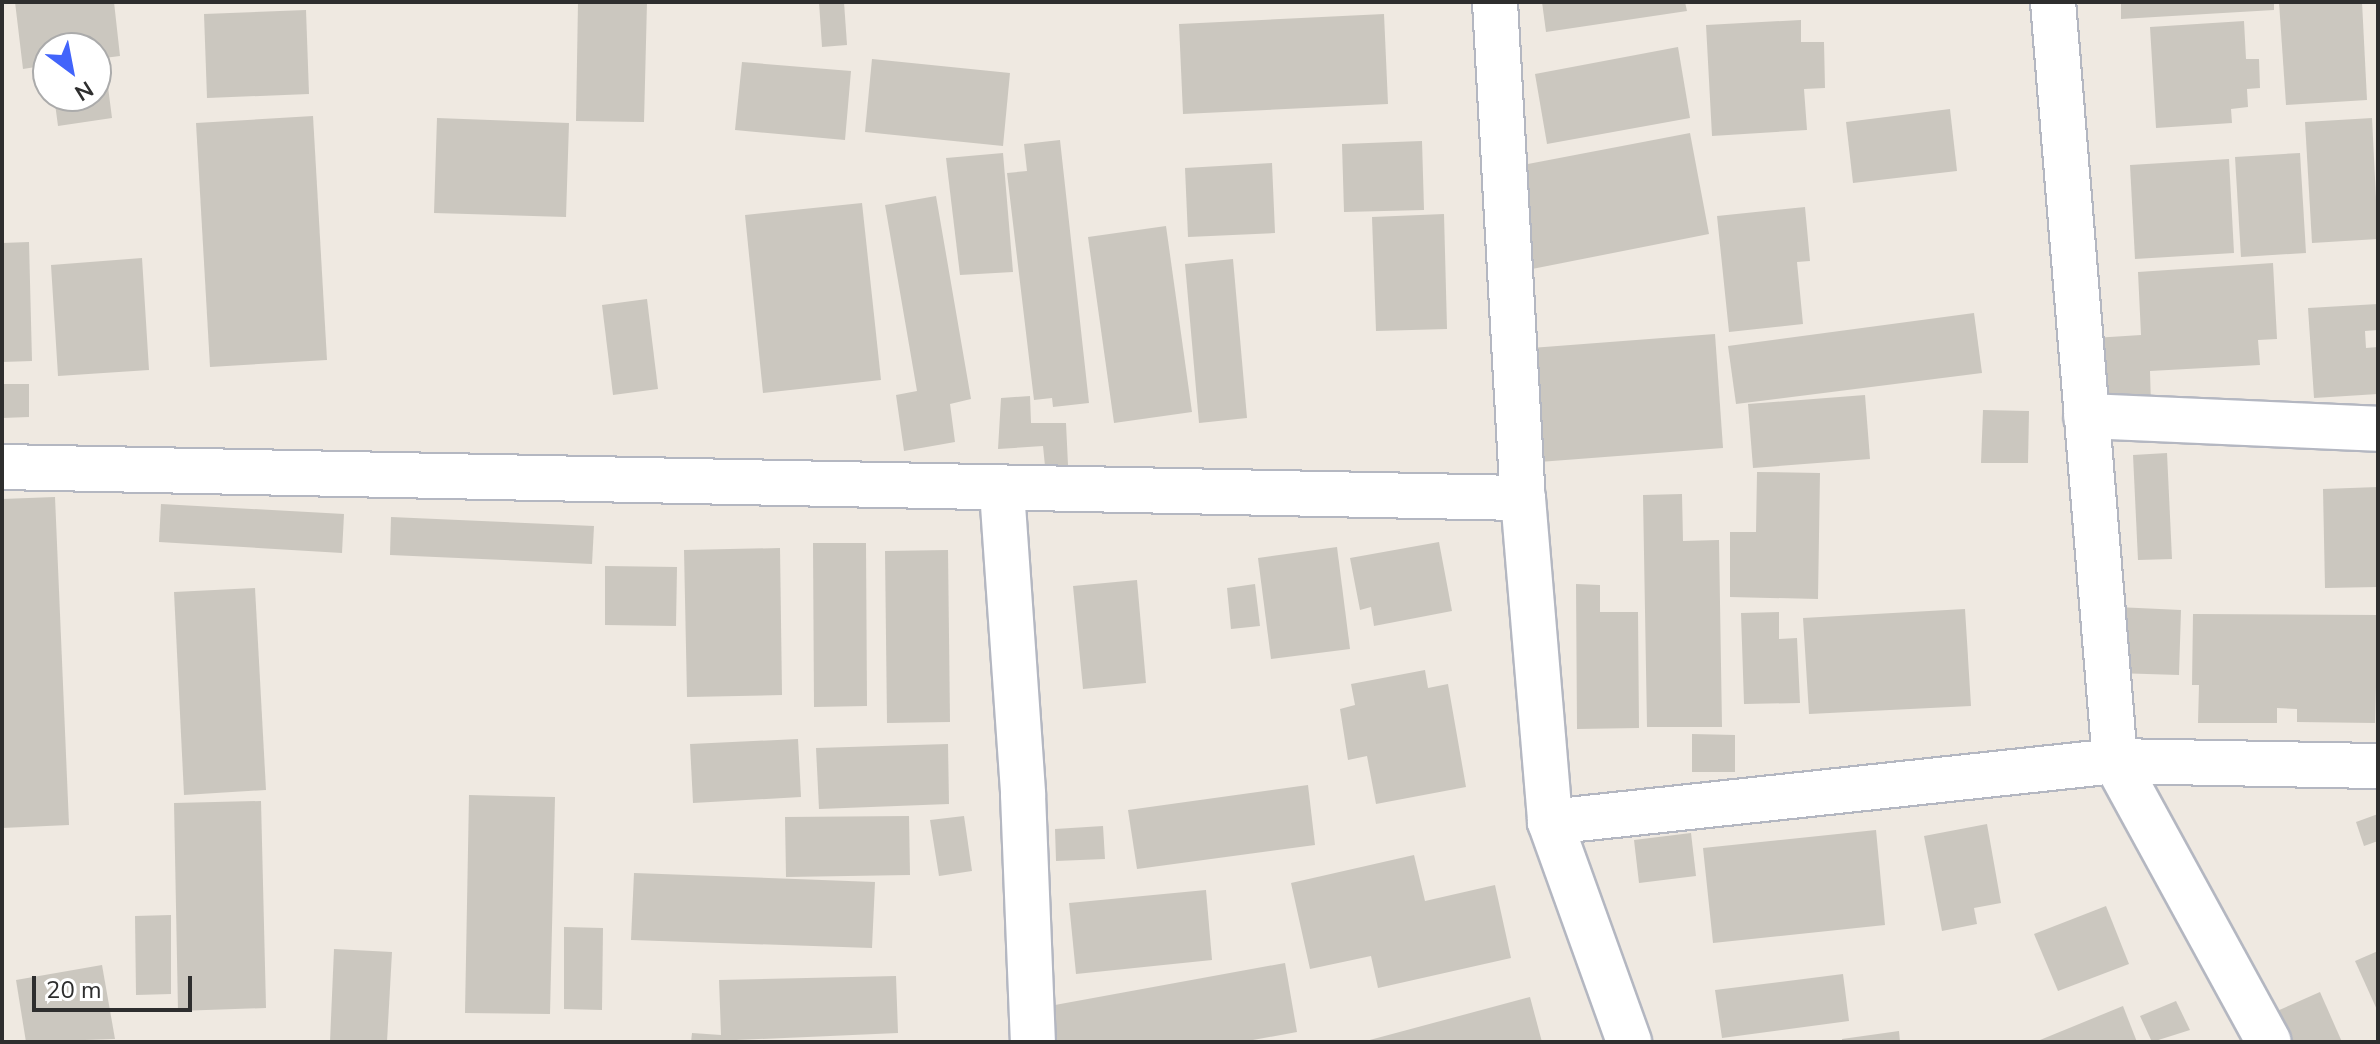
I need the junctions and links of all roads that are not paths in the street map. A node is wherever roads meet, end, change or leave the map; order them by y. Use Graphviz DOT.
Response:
graph roads {
  1 [pos="1495,2"];
  2 [pos="2053,2"];
  3 [pos="2086,416"];
  4 [pos="2378,429"];
  5 [pos="2,467"];
  6 [pos="1002,491"];
  7 [pos="1523,498"];
  8 [pos="2115,761"];
  9 [pos="2378,766"];
  10 [pos="1550,822"];
  11 [pos="1033,1042"];
  12 [pos="1629,1042"];
  13 [pos="2269,1042"];
  1 -- 7 [label="street"];
  2 -- 3 [label="street"];
  3 -- 4 [label="street"];
  3 -- 8 [label="street"];
  5 -- 6 [label="street"];
  6 -- 7 [label="street"];
  6 -- 11 [label="street"];
  7 -- 10 [label="street"];
  8 -- 9 [label="street"];
  8 -- 10 [label="street"];
  8 -- 13 [label="street"];
  10 -- 12 [label="street"];
}
